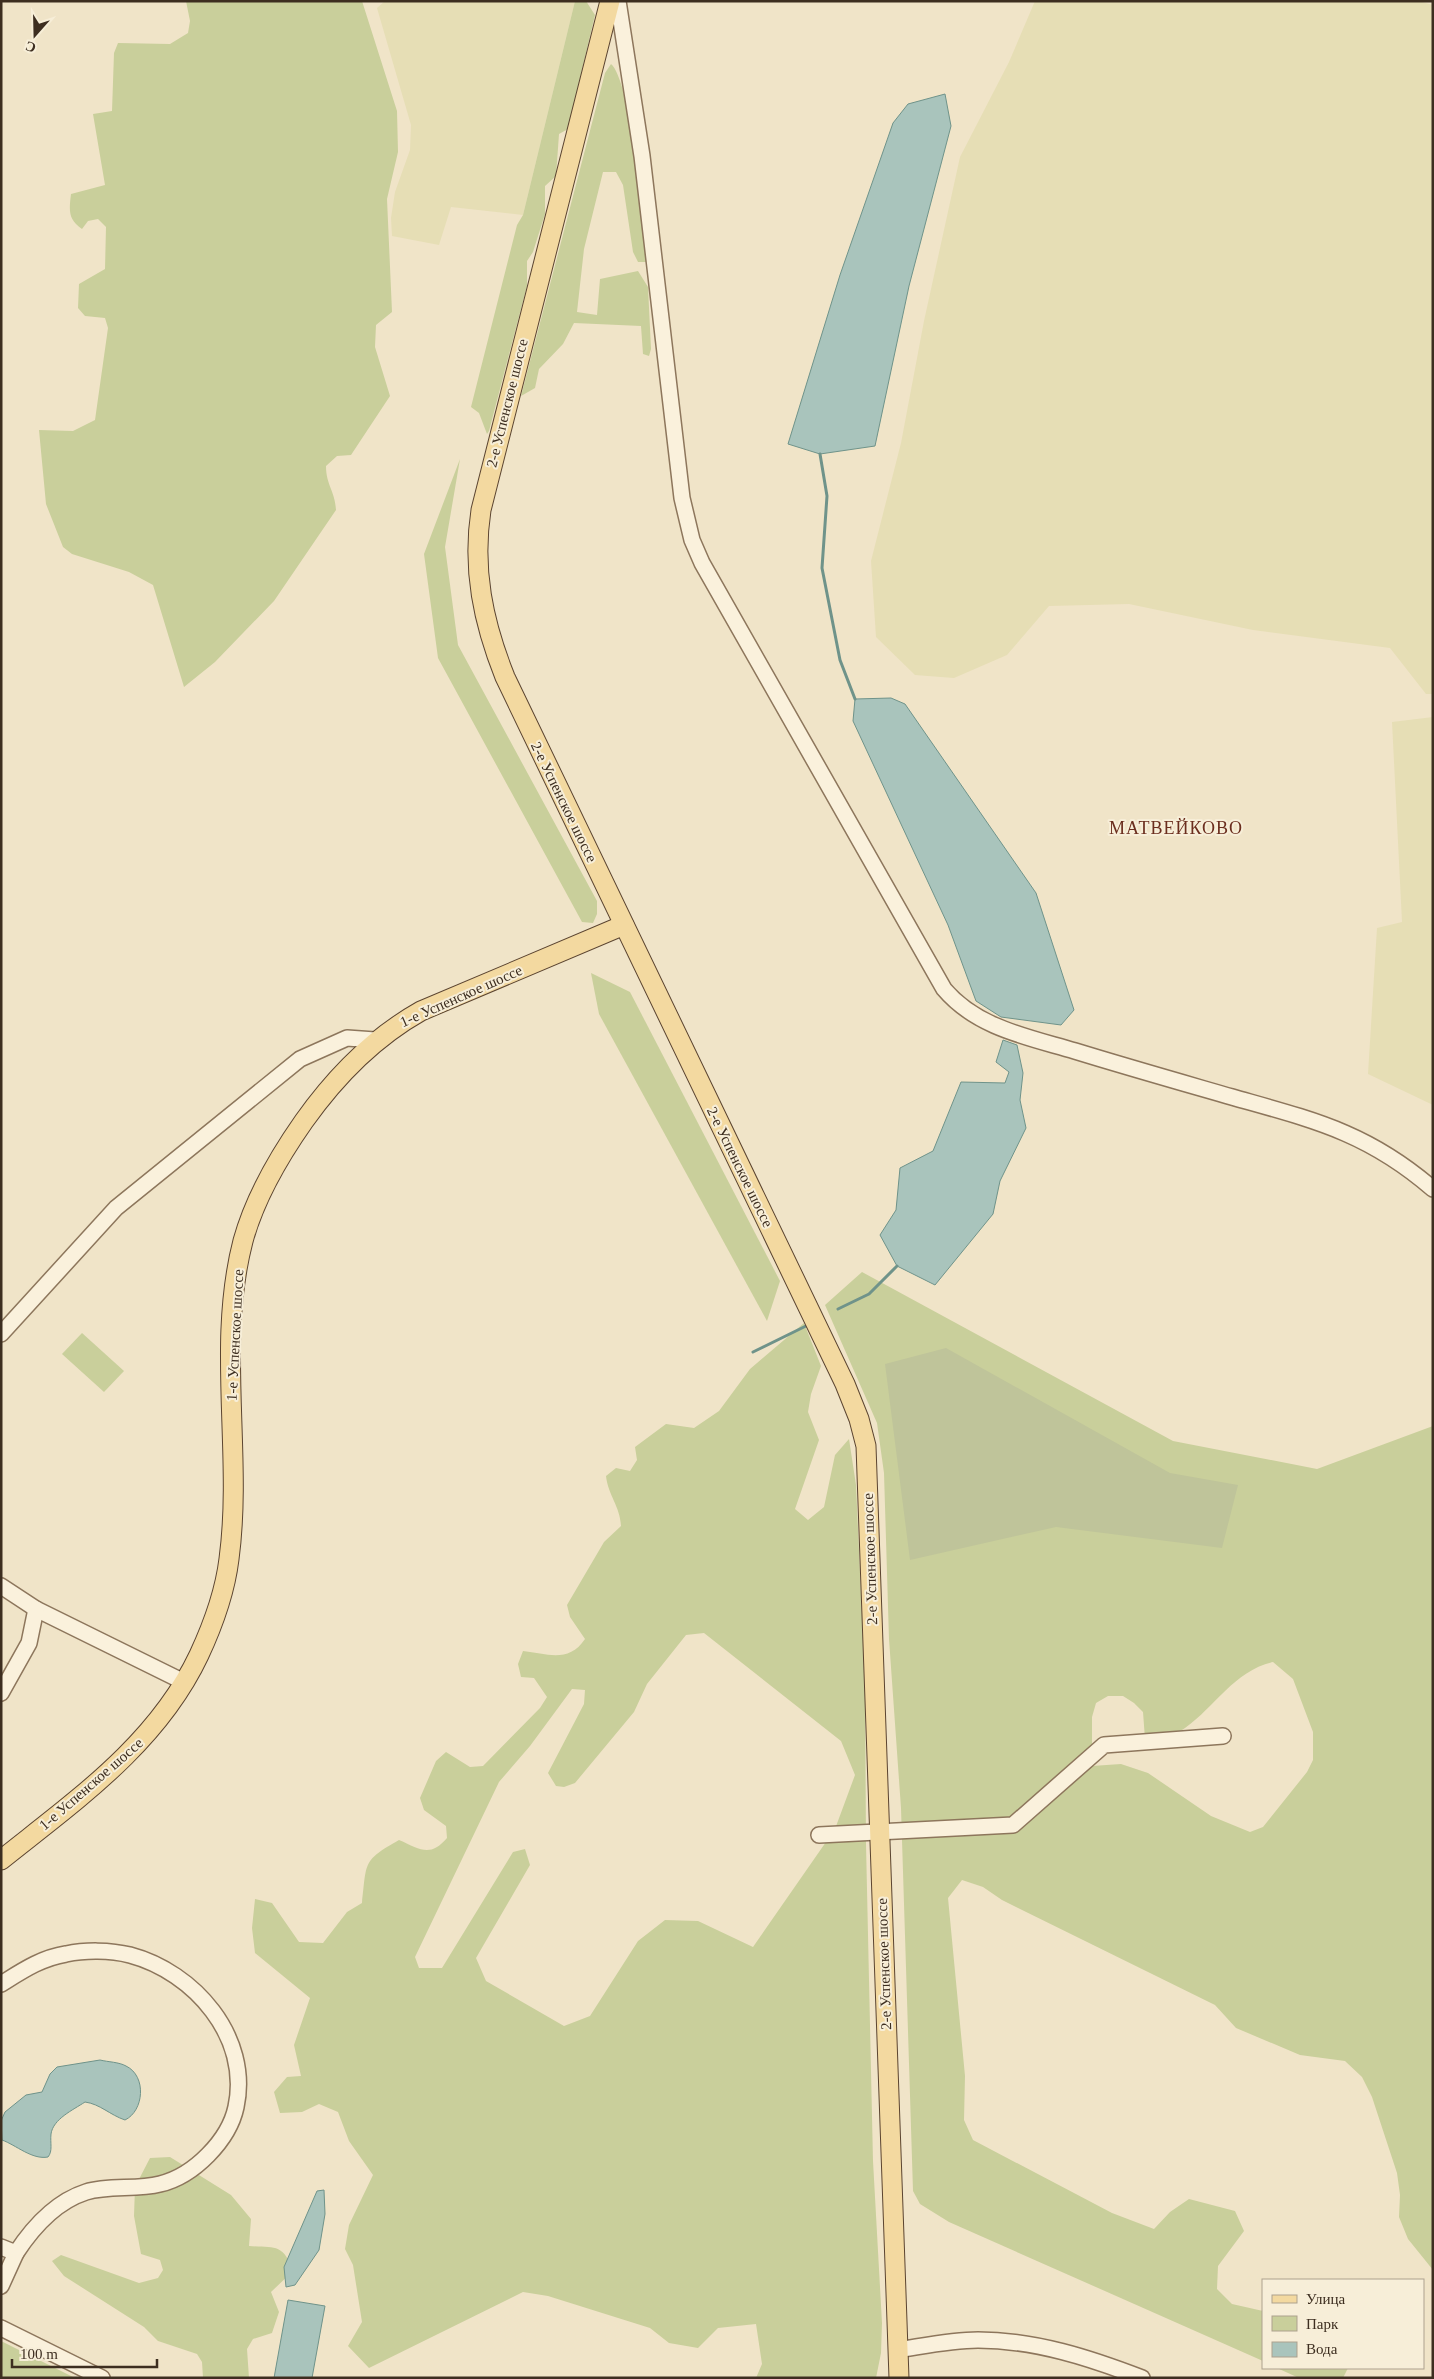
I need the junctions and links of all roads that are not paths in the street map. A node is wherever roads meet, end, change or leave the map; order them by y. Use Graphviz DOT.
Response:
graph roads {
  1 [pos="610,1"];
  2 [pos="618,1"];
  3 [pos="626,41"];
  4 [pos="598,49"];
  5 [pos="624,925"];
  6 [pos="375,1040"];
  7 [pos="1433,1189"];
  8 [pos="1,1334"];
  9 [pos="1,1586"];
  10 [pos="36,1609"];
  11 [pos="184,1682"];
  12 [pos="1,1694"];
  13 [pos="1223,1736"];
  14 [pos="880,1831"];
  15 [pos="820,1835"];
  16 [pos="1,1860"];
  17 [pos="1,1984"];
  18 [pos="1,2247"];
  19 [pos="16,2254"];
  20 [pos="1,2286"];
  21 [pos="1,2328"];
  22 [pos="898,2350"];
  23 [pos="102,2378"];
  24 [pos="899,2378"];
  25 [pos="1142,2378"];
  1 -- 4 [label="main road, 2-е Успенское шоссе"];
  2 -- 3 [label="street"];
  3 -- 4 [label="street"];
  3 -- 7 [label="street"];
  4 -- 5 [label="main road, 2-е Успенское шоссе"];
  5 -- 6 [label="main road, 1-е Успенское шоссе"];
  5 -- 14 [label="main road, 2-е Успенское шоссе"];
  6 -- 8 [label="street"];
  6 -- 11 [label="main road, 1-е Успенское шоссе"];
  9 -- 10 [label="street"];
  10 -- 11 [label="street"];
  10 -- 12 [label="street"];
  11 -- 16 [label="main road, 1-е Успенское шоссе"];
  13 -- 14 [label="street"];
  14 -- 15 [label="street"];
  14 -- 22 [label="main road, 2-е Успенское шоссе"];
  17 -- 19 [label="street"];
  18 -- 19 [label="street"];
  19 -- 20 [label="street"];
  21 -- 23 [label="street"];
  22 -- 24 [label="main road, 2-е Успенское шоссе"];
  22 -- 25 [label="street"];
}
